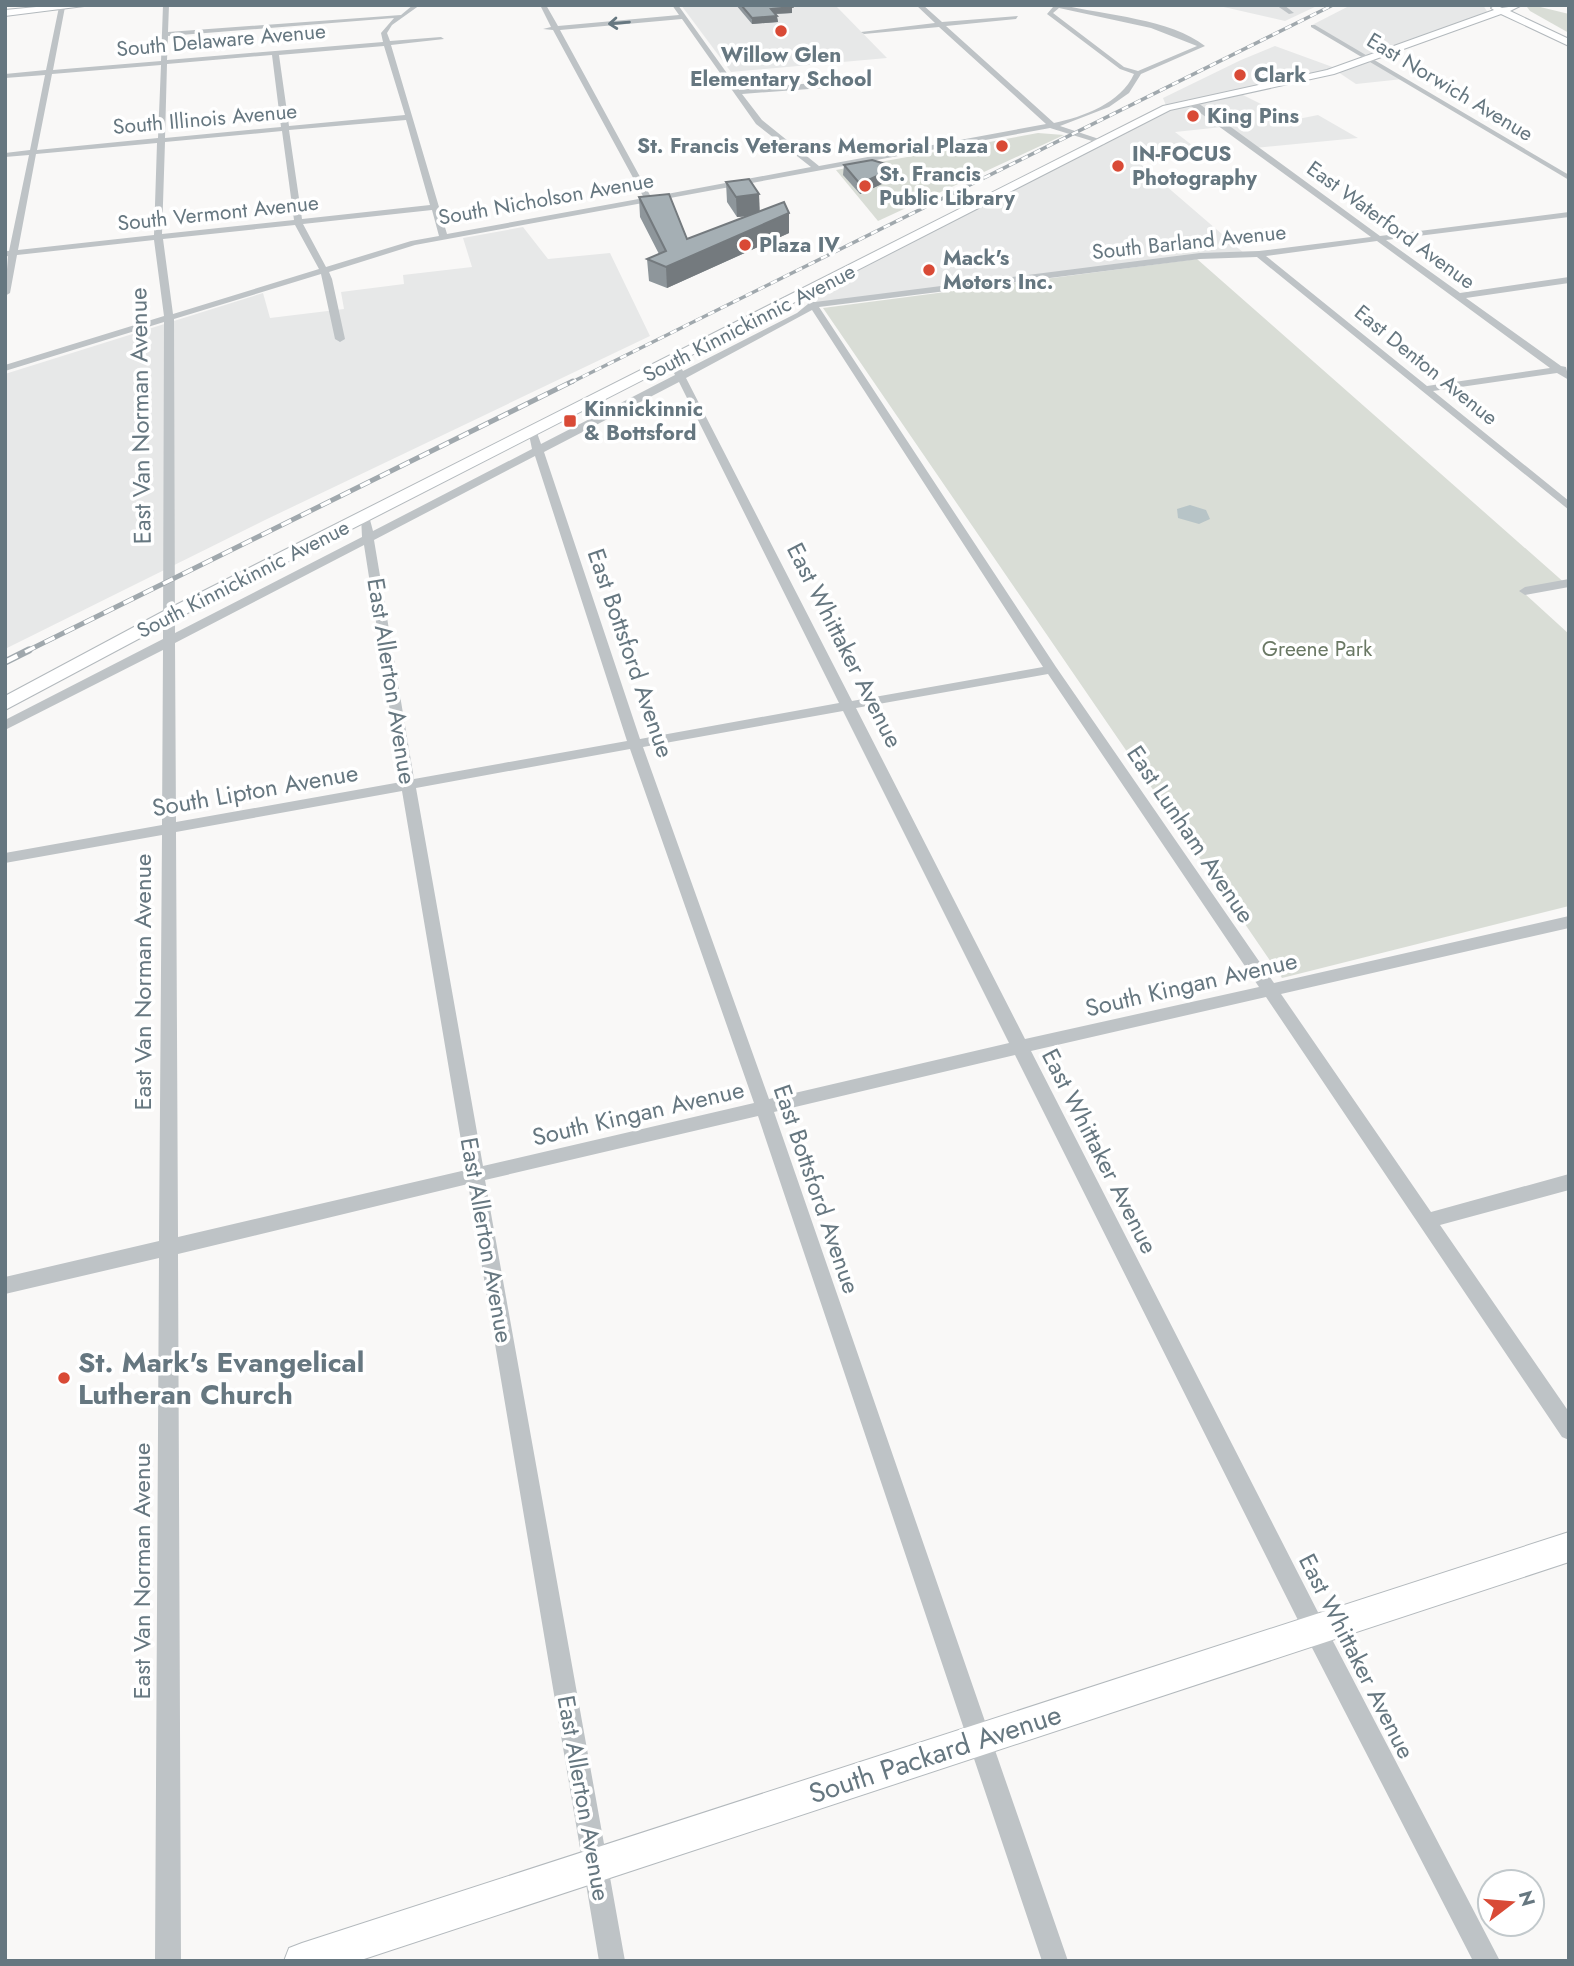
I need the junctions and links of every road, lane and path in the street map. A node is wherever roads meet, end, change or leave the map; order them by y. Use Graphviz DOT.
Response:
graph roads {
  1 [pos="88,5"];
  2 [pos="166,5"];
  3 [pos="416,5"];
  4 [pos="543,5"];
  5 [pos="675,5"];
  6 [pos="919,5"];
  7 [pos="1279,5"];
  8 [pos="1483,5"];
  9 [pos="1491,5"];
  10 [pos="1054,6"];
  11 [pos="62,7"];
  12 [pos="1512,7"];
  13 [pos="5,12"];
  14 [pos="1291,13"];
  15 [pos="402,16"];
  16 [pos="683,17"];
  17 [pos="1016,17"];
  18 [pos="1483,18"];
  19 [pos="1520,19"];
  20 [pos="941,25"];
  21 [pos="1314,26"];
  22 [pos="545,29"];
  23 [pos="555,29"];
  24 [pos="864,32"];
  25 [pos="165,34"];
  26 [pos="1569,36"];
  27 [pos="441,39"];
  28 [pos="387,43"];
  29 [pos="1569,43"];
  30 [pos="275,53"];
  31 [pos="1369,59"];
  32 [pos="164,63"];
  33 [pos="49,73"];
  34 [pos="1138,73"];
  35 [pos="5,76"];
  36 [pos="850,84"];
  37 [pos="737,92"];
  38 [pos="1191,102"];
  39 [pos="409,117"];
  40 [pos="1053,126"];
  41 [pos="286,128"];
  42 [pos="1077,136"];
  43 [pos="161,140"];
  44 [pos="1102,143"];
  45 [pos="33,152"];
  46 [pos="1083,153"];
  47 [pos="5,155"];
  48 [pos="818,169"];
  49 [pos="1569,178"];
  50 [pos="649,200"];
  51 [pos="436,207"];
  52 [pos="1569,214"];
  53 [pos="298,222"];
  54 [pos="158,237"];
  55 [pos="444,237"];
  56 [pos="1379,239"];
  57 [pos="9,253"];
  58 [pos="1259,254"];
  59 [pos="323,270"];
  60 [pos="1569,280"];
  61 [pos="5,293"];
  62 [pos="1459,296"];
  63 [pos="809,300"];
  64 [pos="169,318"];
  65 [pos="340,339"];
  66 [pos="5,368"];
  67 [pos="676,369"];
  68 [pos="1564,369"];
  69 [pos="1569,377"];
  70 [pos="1427,389"];
  71 [pos="532,432"];
  72 [pos="537,451"];
  73 [pos="1569,507"];
  74 [pos="365,518"];
  75 [pos="369,539"];
  76 [pos="1569,583"];
  77 [pos="1525,591"];
  78 [pos="168,616"];
  79 [pos="168,644"];
  80 [pos="1051,669"];
  81 [pos="5,704"];
  82 [pos="849,706"];
  83 [pos="5,726"];
  84 [pos="635,744"];
  85 [pos="408,785"];
  86 [pos="168,828"];
  87 [pos="5,858"];
  88 [pos="1566,925"];
  89 [pos="1271,992"];
  90 [pos="1020,1047"];
  91 [pos="764,1108"];
  92 [pos="476,1177"];
  93 [pos="1569,1182"];
  94 [pos="1425,1221"];
  95 [pos="167,1247"];
  96 [pos="5,1286"];
  97 [pos="1569,1430"];
  98 [pos="1569,1547"];
  99 [pos="1315,1630"];
  100 [pos="981,1740"];
  101 [pos="595,1865"];
  102 [pos="168,1961"];
  103 [pos="302,1961"];
  104 [pos="612,1961"];
  105 [pos="1055,1961"];
  106 [pos="1488,1961"];
  1 -- 11 [label="street"];
  2 -- 25 [label="street, East Van Norman Avenue"];
  3 -- 15 [label="street"];
  4 -- 23 [label="street"];
  5 -- 16 [label="street"];
  6 -- 20 [label="street"];
  7 -- 14 [label="street"];
  8 -- 18 [label="street"];
  9 -- 12 [label="street"];
  10 -- 34 [label="street"];
  10 -- 34 [label="street"];
  11 -- 13 [label="street"];
  11 -- 33 [label="street"];
  12 -- 18 [label="street, South Kinnickinnic Avenue"];
  12 -- 19 [label="street"];
  12 -- 26 [label="street"];
  15 -- 25 [label="street"];
  15 -- 28 [label="street"];
  16 -- 23 [label="street, one-way"];
  16 -- 37 [label="street"];
  17 -- 20 [label="street"];
  18 -- 19 [label="street"];
  18 -- 31 [label="street, South Kinnickinnic Avenue"];
  19 -- 29 [label="street"];
  20 -- 24 [label="street"];
  20 -- 40 [label="street"];
  21 -- 31 [label="street, East Norwich Avenue"];
  22 -- 23 [label="street"];
  23 -- 50 [label="street"];
  25 -- 32 [label="street, East Van Norman Avenue"];
  27 -- 28 [label="street, South Delaware Avenue"];
  28 -- 30 [label="street, South Delaware Avenue"];
  28 -- 39 [label="street"];
  30 -- 32 [label="street, South Delaware Avenue"];
  30 -- 41 [label="street"];
  31 -- 38 [label="street, South Kinnickinnic Avenue"];
  31 -- 49 [label="street, East Norwich Avenue"];
  32 -- 33 [label="street, South Delaware Avenue"];
  32 -- 43 [label="street, East Van Norman Avenue"];
  33 -- 35 [label="street, South Delaware Avenue"];
  33 -- 45 [label="street"];
  34 -- 40 [label="street, South Nicholson Avenue"];
  36 -- 37 [label="street"];
  37 -- 48 [label="street"];
  38 -- 44 [label="street, South Kinnickinnic Avenue"];
  38 -- 56 [label="street, East Waterford Avenue"];
  39 -- 41 [label="street, South Illinois Avenue"];
  39 -- 51 [label="street"];
  40 -- 42 [label="street"];
  40 -- 48 [label="street, South Nicholson Avenue"];
  41 -- 43 [label="street, South Illinois Avenue"];
  41 -- 53 [label="street"];
  42 -- 44 [label="street"];
  42 -- 46 [label="street"];
  43 -- 45 [label="street, South Illinois Avenue"];
  43 -- 54 [label="street, East Van Norman Avenue"];
  44 -- 46 [label="street, South Kinnickinnic Avenue"];
  45 -- 47 [label="street, South Illinois Avenue"];
  45 -- 57 [label="street"];
  46 -- 63 [label="street, South Kinnickinnic Avenue"];
  48 -- 50 [label="street, South Nicholson Avenue"];
  50 -- 55 [label="street, South Nicholson Avenue"];
  51 -- 53 [label="street, South Vermont Avenue"];
  51 -- 55 [label="street"];
  52 -- 56 [label="street, South Barland Avenue"];
  53 -- 54 [label="street, South Vermont Avenue"];
  53 -- 59 [label="street"];
  54 -- 57 [label="street, South Vermont Avenue"];
  54 -- 64 [label="street, East Van Norman Avenue"];
  55 -- 59 [label="street, South Nicholson Avenue"];
  56 -- 58 [label="street, South Barland Avenue"];
  56 -- 62 [label="street, East Waterford Avenue"];
  57 -- 61 [label="street"];
  58 -- 63 [label="street, South Barland Avenue"];
  58 -- 70 [label="street, East Denton Avenue"];
  59 -- 64 [label="street, South Nicholson Avenue"];
  59 -- 65 [label="street"];
  60 -- 62 [label="street"];
  62 -- 68 [label="street, East Waterford Avenue"];
  63 -- 67 [label="street, South Kinnickinnic Avenue"];
  63 -- 80 [label="street, East Lunham Avenue"];
  64 -- 66 [label="street, South Nicholson Avenue"];
  64 -- 78 [label="street, East Van Norman Avenue"];
  67 -- 71 [label="street, South Kinnickinnic Avenue"];
  67 -- 72 [label="street, South Kinnickinnic Avenue"];
  67 -- 82 [label="street, East Whittaker Avenue"];
  68 -- 69 [label="street, East Waterford Avenue"];
  68 -- 70 [label="street"];
  70 -- 73 [label="street, East Denton Avenue"];
  71 -- 72 [label="street, East Bottsford Avenue"];
  71 -- 74 [label="street, South Kinnickinnic Avenue"];
  72 -- 75 [label="street, South Kinnickinnic Avenue"];
  72 -- 84 [label="street, East Bottsford Avenue"];
  74 -- 75 [label="street, East Allerton Avenue"];
  74 -- 78 [label="street, South Kinnickinnic Avenue"];
  75 -- 79 [label="street, South Kinnickinnic Avenue"];
  75 -- 85 [label="street, East Allerton Avenue"];
  76 -- 77 [label="street"];
  78 -- 79 [label="street, East Van Norman Avenue"];
  78 -- 81 [label="street, South Kinnickinnic Avenue"];
  79 -- 83 [label="street, South Kinnickinnic Avenue"];
  79 -- 86 [label="street, East Van Norman Avenue"];
  80 -- 82 [label="street, South Lipton Avenue"];
  80 -- 89 [label="street, East Lunham Avenue"];
  82 -- 84 [label="street, South Lipton Avenue"];
  82 -- 90 [label="street, East Whittaker Avenue"];
  84 -- 85 [label="street, South Lipton Avenue"];
  84 -- 91 [label="street, East Bottsford Avenue"];
  85 -- 86 [label="street, South Lipton Avenue"];
  85 -- 92 [label="street, East Allerton Avenue"];
  86 -- 87 [label="street, South Lipton Avenue"];
  86 -- 95 [label="street, East Van Norman Avenue"];
  88 -- 89 [label="street, South Kingan Avenue"];
  89 -- 90 [label="street, South Kingan Avenue"];
  89 -- 94 [label="street, East Lunham Avenue"];
  90 -- 91 [label="street, South Kingan Avenue"];
  90 -- 99 [label="street, East Whittaker Avenue"];
  91 -- 92 [label="street, South Kingan Avenue"];
  91 -- 100 [label="street, East Bottsford Avenue"];
  92 -- 95 [label="street, South Kingan Avenue"];
  92 -- 101 [label="street, East Allerton Avenue"];
  93 -- 94 [label="street"];
  94 -- 97 [label="street, East Lunham Avenue"];
  95 -- 96 [label="street, South Kingan Avenue"];
  95 -- 102 [label="street, East Van Norman Avenue"];
  98 -- 99 [label="street, South Packard Avenue"];
  99 -- 100 [label="street, South Packard Avenue"];
  99 -- 106 [label="street, East Whittaker Avenue"];
  100 -- 101 [label="street, South Packard Avenue"];
  100 -- 105 [label="street, East Bottsford Avenue"];
  101 -- 103 [label="street, South Packard Avenue"];
  101 -- 104 [label="street, East Allerton Avenue"];
}
